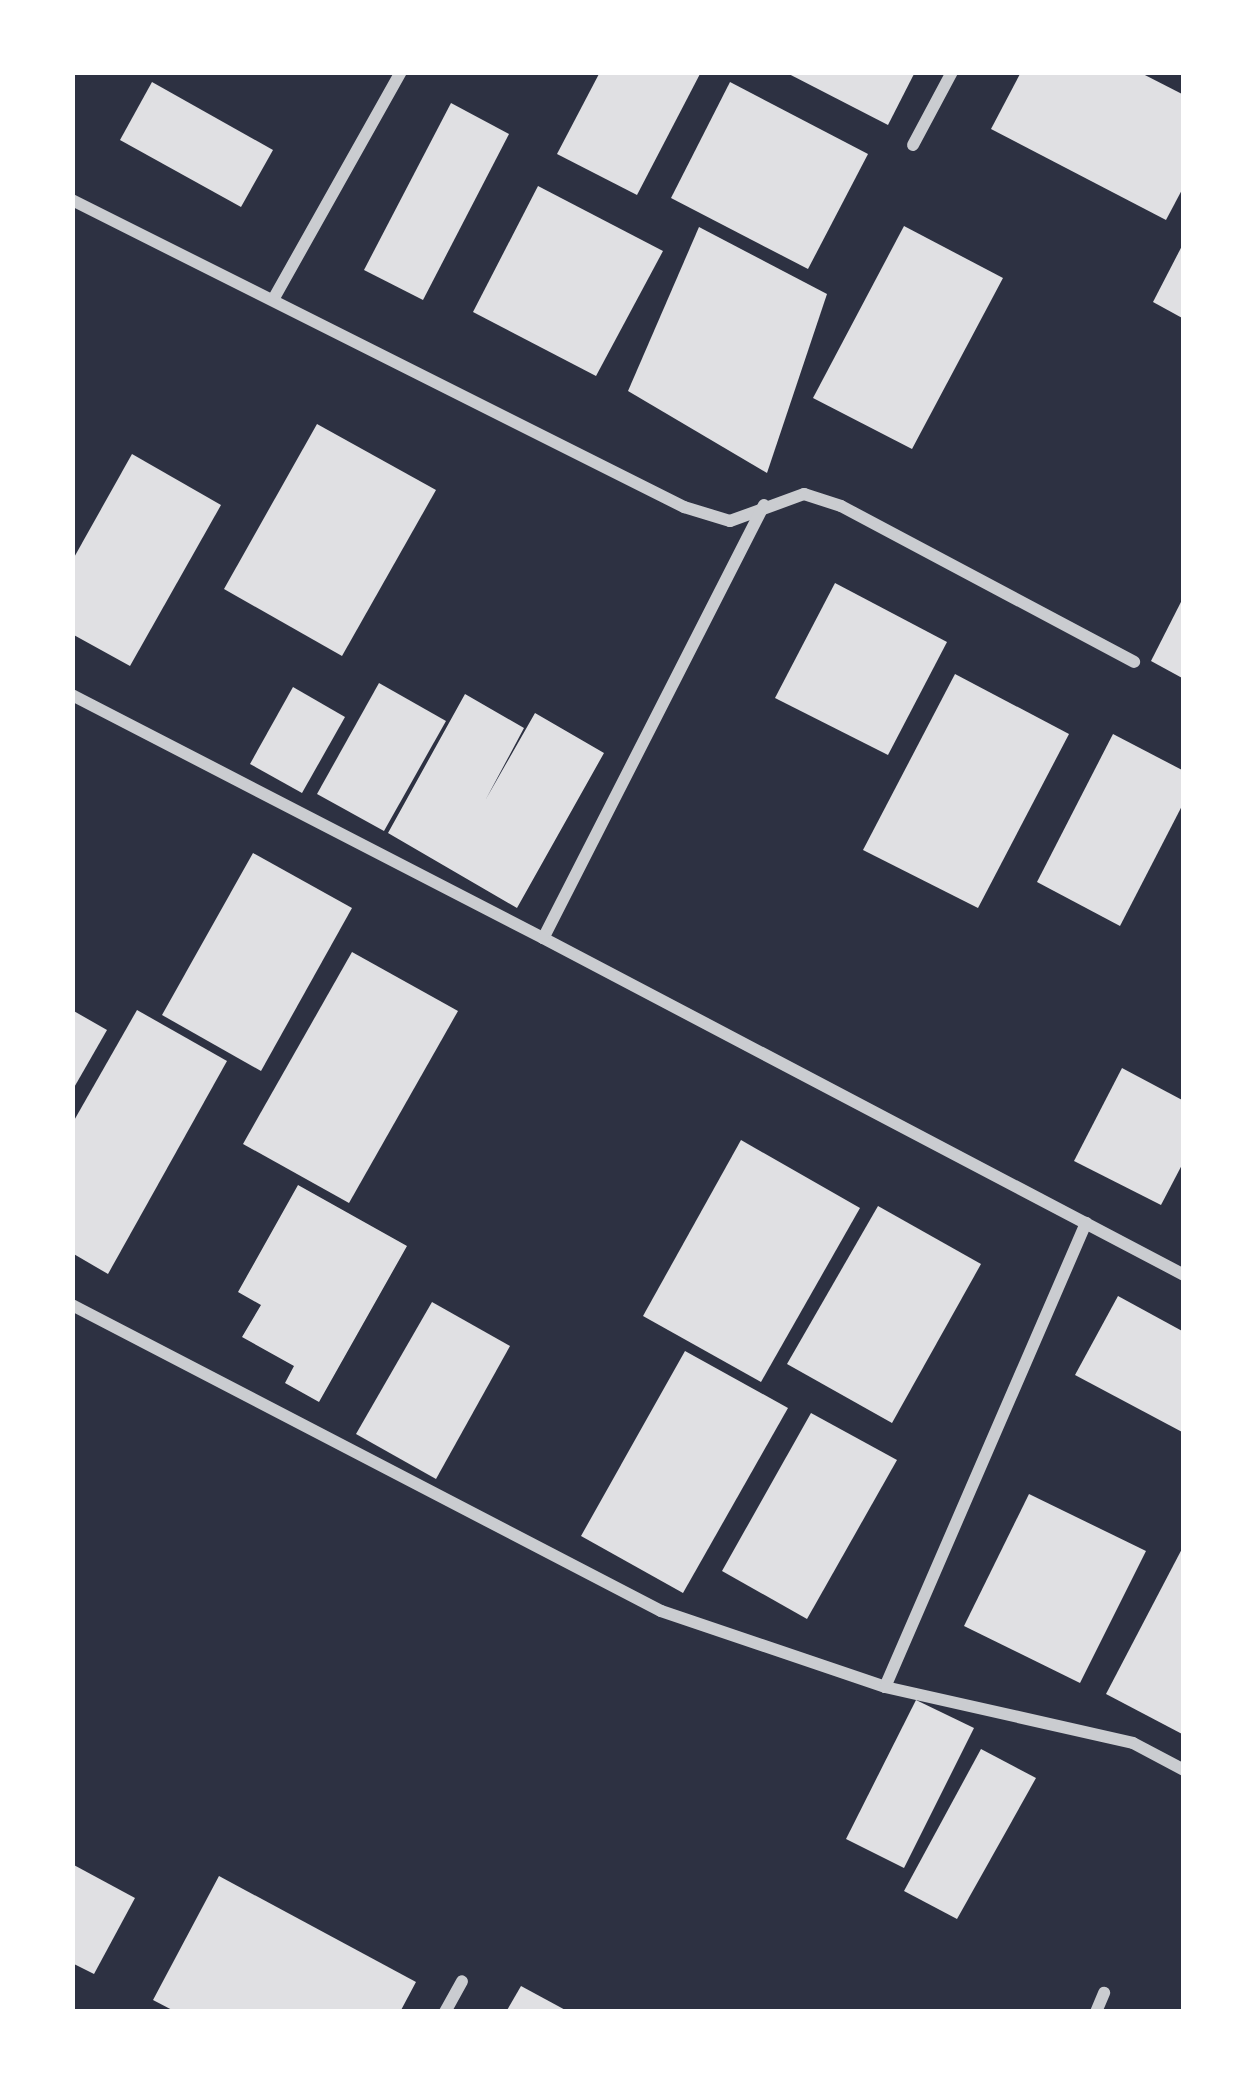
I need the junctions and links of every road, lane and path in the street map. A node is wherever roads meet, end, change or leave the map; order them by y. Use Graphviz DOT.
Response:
graph roads {
  1 [pos="401,72"];
  2 [pos="952,72"];
  3 [pos="914,145"];
  4 [pos="72,200"];
  5 [pos="274,298"];
  6 [pos="764,505"];
  7 [pos="1134,662"];
  8 [pos="72,695"];
  9 [pos="543,938"];
  10 [pos="1086,1223"];
  11 [pos="1184,1275"];
  12 [pos="72,1305"];
  13 [pos="885,1687"];
  14 [pos="1184,1770"];
  15 [pos="462,1982"];
  16 [pos="1104,1993"];
  17 [pos="445,2012"];
  18 [pos="1096,2012"];
  1 -- 5 [label="street"];
  2 -- 3 [label="street"];
  4 -- 5 [label="street"];
  5 -- 6 [label="street"];
  6 -- 7 [label="street"];
  6 -- 9 [label="street"];
  8 -- 9 [label="street"];
  9 -- 10 [label="street"];
  10 -- 11 [label="street"];
  10 -- 13 [label="street"];
  12 -- 13 [label="street"];
  13 -- 14 [label="street"];
  15 -- 17 [label="street"];
  16 -- 18 [label="street"];
}
